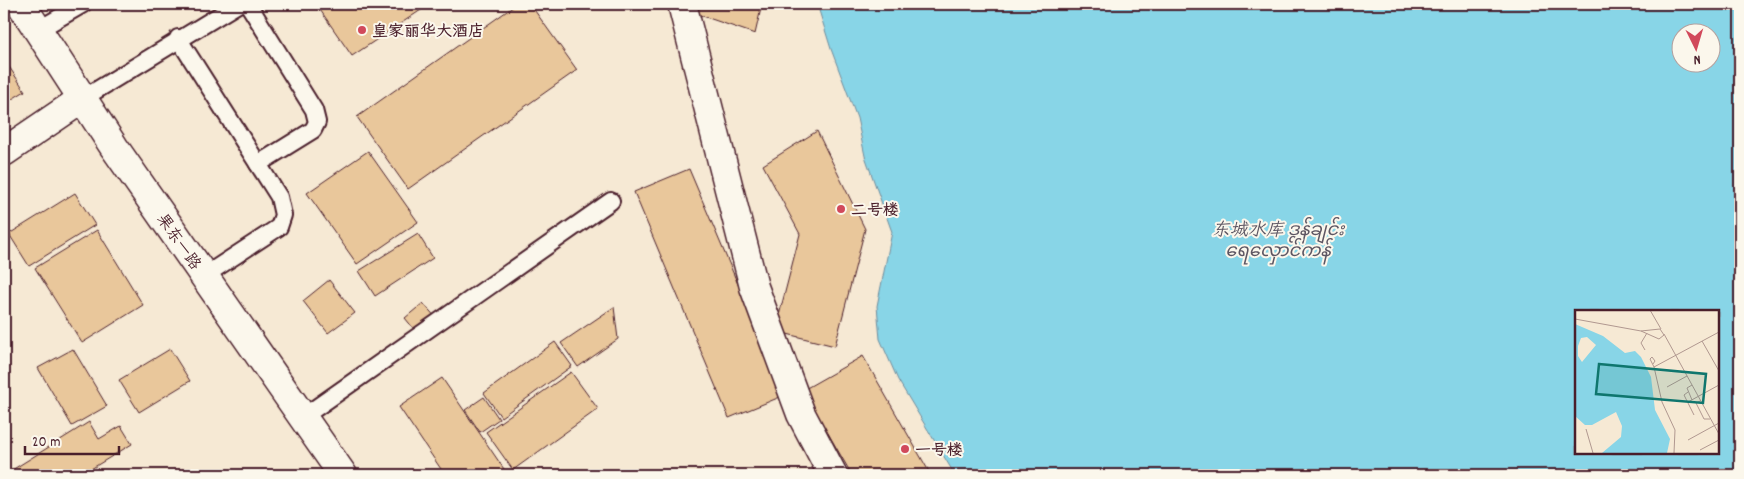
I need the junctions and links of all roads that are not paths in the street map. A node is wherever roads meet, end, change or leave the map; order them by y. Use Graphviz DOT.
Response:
graph roads {
  1 [pos="21,4"];
  2 [pos="83,4"];
  3 [pos="238,4"];
  4 [pos="248,4"];
  5 [pos="682,4"];
  6 [pos="38,30"];
  7 [pos="178,38"];
  8 [pos="82,98"];
  9 [pos="4,152"];
  10 [pos="258,164"];
  11 [pos="611,201"];
  12 [pos="204,276"];
  13 [pos="303,418"];
  14 [pos="343,475"];
  15 [pos="833,475"];
  1 -- 6 [label="street, 果东一路"];
  2 -- 6 [label="lane"];
  3 -- 7 [label="lane"];
  4 -- 10 [label="lane"];
  5 -- 15 [label="street"];
  6 -- 8 [label="street, 果东一路"];
  7 -- 8 [label="lane"];
  7 -- 10 [label="lane"];
  8 -- 9 [label="street"];
  8 -- 12 [label="street, 果东一路"];
  10 -- 12 [label="lane"];
  11 -- 13 [label="lane"];
  12 -- 13 [label="street, 果东一路"];
  13 -- 14 [label="street, 果东一路"];
}
